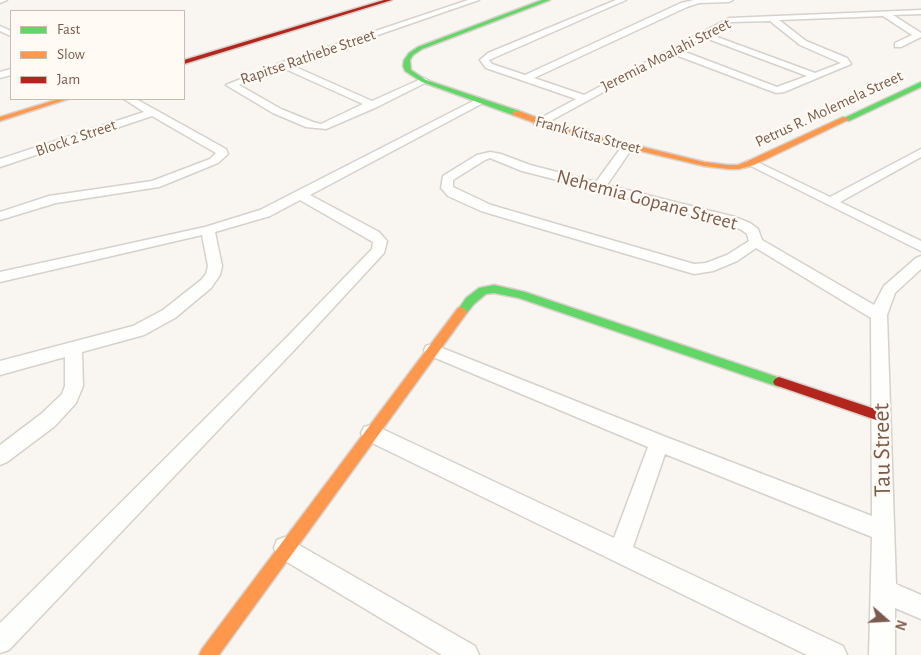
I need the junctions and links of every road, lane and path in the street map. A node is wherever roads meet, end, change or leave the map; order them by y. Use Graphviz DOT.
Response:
graph roads {
  1 [pos="389,0"];
  2 [pos="475,0"];
  3 [pos="548,0"];
  4 [pos="622,0"];
  5 [pos="729,0"];
  6 [pos="921,12"];
  7 [pos="884,13"];
  8 [pos="770,17"];
  9 [pos="702,34"];
  10 [pos="898,45"];
  11 [pos="672,50"];
  12 [pos="185,62"];
  13 [pos="283,65"];
  14 [pos="815,76"];
  15 [pos="526,78"];
  16 [pos="424,81"];
  17 [pos="921,84"];
  18 [pos="584,98"];
  19 [pos="62,100"];
  20 [pos="131,100"];
  21 [pos="479,101"];
  22 [pos="373,105"];
  23 [pos="153,112"];
  24 [pos="0,119"];
  25 [pos="539,123"];
  26 [pos="627,147"];
  27 [pos="921,152"];
  28 [pos="0,163"];
  29 [pos="751,163"];
  30 [pos="600,186"];
  31 [pos="301,195"];
  32 [pos="830,202"];
  33 [pos="0,216"];
  34 [pos="208,230"];
  35 [pos="756,242"];
  36 [pos="921,247"];
  37 [pos="921,261"];
  38 [pos="0,277"];
  39 [pos="880,315"];
  40 [pos="74,349"];
  41 [pos="432,350"];
  42 [pos="0,368"];
  43 [pos="882,417"];
  44 [pos="371,433"];
  45 [pos="659,443"];
  46 [pos="0,456"];
  47 [pos="883,531"];
  48 [pos="285,548"];
  49 [pos="620,552"];
  50 [pos="884,591"];
  51 [pos="921,608"];
  52 [pos="0,641"];
  53 [pos="208,655"];
  54 [pos="466,655"];
  55 [pos="834,655"];
  56 [pos="882,655"];
  1 -- 12 [label="street"];
  2 -- 13 [label="street, Rapitse Rathebe Street"];
  3 -- 16 [label="street, Frank Kitsa Street"];
  4 -- 15 [label="street"];
  5 -- 15 [label="street"];
  6 -- 7 [label="street, Jeremia Moalahi Street"];
  7 -- 8 [label="street, Jeremia Moalahi Street"];
  7 -- 10 [label="street"];
  8 -- 9 [label="street, Jeremia Moalahi Street"];
  8 -- 14 [label="street"];
  9 -- 11 [label="street, Jeremia Moalahi Street"];
  9 -- 14 [label="street"];
  11 -- 14 [label="street"];
  11 -- 18 [label="street, Jeremia Moalahi Street"];
  13 -- 22 [label="street"];
  13 -- 22 [label="street, Rapitse Rathebe Street"];
  15 -- 18 [label="street"];
  16 -- 21 [label="street, Frank Kitsa Street"];
  16 -- 22 [label="street, Rapitse Rathebe Street"];
  17 -- 29 [label="street, Petrus R. Molemela Street"];
  18 -- 25 [label="street, Jeremia Moalahi Street"];
  19 -- 24 [label="street"];
  20 -- 23 [label="street"];
  21 -- 25 [label="street, Frank Kitsa Street"];
  21 -- 31 [label="street"];
  23 -- 28 [label="street, Block 2 Street"];
  23 -- 33 [label="street"];
  25 -- 26 [label="street, Frank Kitsa Street"];
  26 -- 29 [label="street, Frank Kitsa Street"];
  26 -- 30 [label="street"];
  27 -- 32 [label="street"];
  29 -- 32 [label="street"];
  30 -- 35 [label="street, Nehemia Gopane Street"];
  30 -- 35 [label="street, Nehemia Gopane Street"];
  31 -- 34 [label="street"];
  31 -- 52 [label="street"];
  32 -- 36 [label="street"];
  34 -- 38 [label="street"];
  34 -- 40 [label="street"];
  35 -- 39 [label="street"];
  37 -- 39 [label="street, Tau Street"];
  39 -- 43 [label="street, Tau Street"];
  40 -- 42 [label="street"];
  40 -- 46 [label="street"];
  41 -- 43 [label="street"];
  41 -- 44 [label="street"];
  41 -- 45 [label="street"];
  43 -- 47 [label="street, Tau Street"];
  44 -- 48 [label="street"];
  44 -- 49 [label="street"];
  45 -- 47 [label="street"];
  45 -- 49 [label="street"];
  47 -- 50 [label="street, Tau Street"];
  48 -- 53 [label="street"];
  48 -- 54 [label="street"];
  49 -- 55 [label="street"];
  50 -- 51 [label="street"];
  50 -- 56 [label="street, Tau Street"];
}
